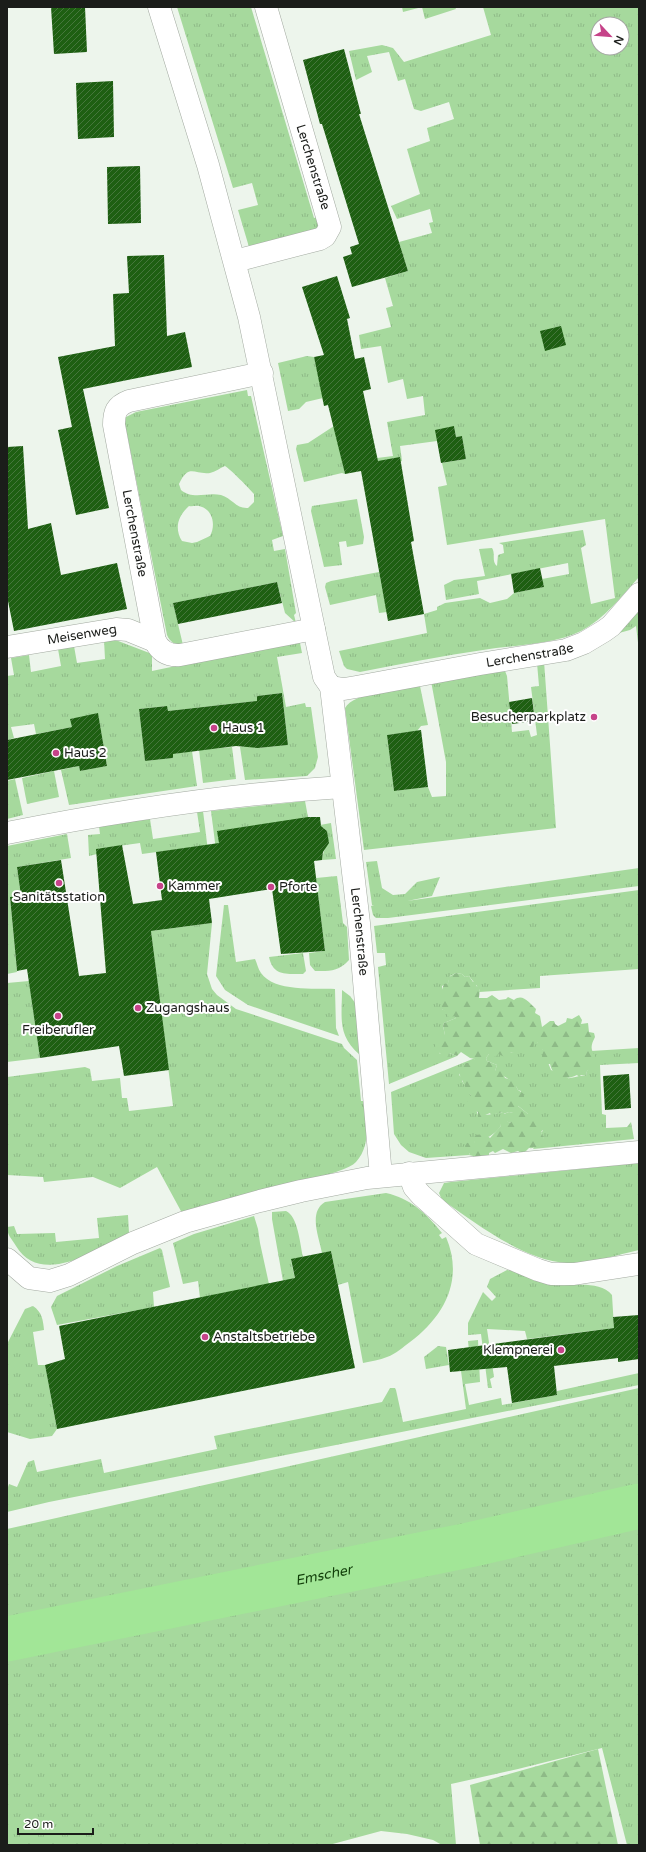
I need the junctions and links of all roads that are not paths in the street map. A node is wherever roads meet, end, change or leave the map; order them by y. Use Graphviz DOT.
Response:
graph roads {
  1 [pos="159,7"];
  2 [pos="266,7"];
  3 [pos="235,261"];
  4 [pos="262,372"];
  5 [pos="639,594"];
  6 [pos="314,629"];
  7 [pos="155,640"];
  8 [pos="7,647"];
  9 [pos="331,687"];
  10 [pos="342,787"];
  11 [pos="7,833"];
  12 [pos="639,1152"];
  13 [pos="409,1173"];
  14 [pos="381,1176"];
  15 [pos="7,1259"];
  16 [pos="639,1264"];
  1 -- 3 [label="street, Lerchenstraße"];
  2 -- 3 [label="street, Lerchenstraße"];
  3 -- 4 [label="street, Lerchenstraße"];
  4 -- 6 [label="street, Lerchenstraße"];
  4 -- 7 [label="street, Lerchenstraße"];
  5 -- 9 [label="street, Lerchenstraße"];
  6 -- 7 [label="street"];
  6 -- 9 [label="street, Lerchenstraße"];
  7 -- 8 [label="street, Meisenweg"];
  9 -- 10 [label="street, Lerchenstraße"];
  10 -- 11 [label="street"];
  10 -- 14 [label="street, Lerchenstraße"];
  12 -- 13 [label="street"];
  13 -- 14 [label="street"];
  13 -- 16 [label="street"];
  14 -- 15 [label="street"];
}
